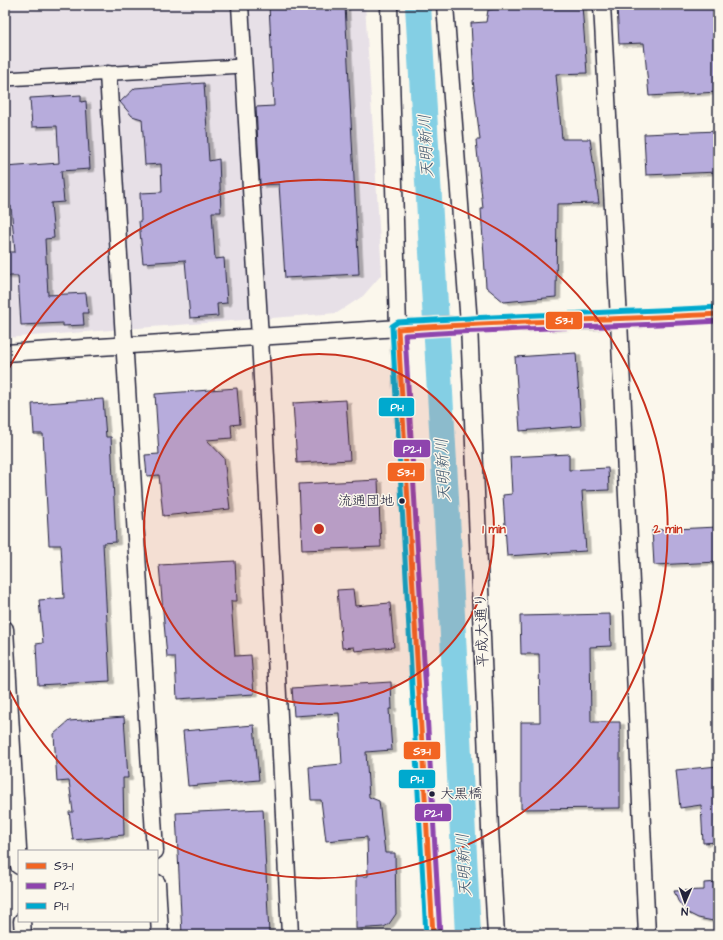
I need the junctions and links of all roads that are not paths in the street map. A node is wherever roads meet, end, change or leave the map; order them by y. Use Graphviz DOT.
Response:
graph roads {
  1 [pos="240,5"];
  2 [pos="389,5"];
  3 [pos="445,5"];
  4 [pos="602,5"];
  5 [pos="243,66"];
  6 [pos="108,74"];
  7 [pos="5,79"];
  8 [pos="718,314"];
  9 [pos="619,320"];
  10 [pos="469,324"];
  11 [pos="404,328"];
  12 [pos="260,338"];
  13 [pos="123,346"];
  14 [pos="5,353"];
  15 [pos="5,629"];
  16 [pos="18,850"];
  17 [pos="155,850"];
  18 [pos="158,900"];
  19 [pos="22,922"];
  20 [pos="23,935"];
  21 [pos="160,935"];
  22 [pos="290,935"];
  23 [pos="433,935"];
  24 [pos="496,935"];
  25 [pos="647,935"];
  1 -- 5 [label="street"];
  2 -- 11 [label="street"];
  3 -- 10 [label="street, 平成大通り"];
  4 -- 9 [label="street"];
  5 -- 6 [label="street"];
  5 -- 12 [label="street"];
  6 -- 7 [label="street"];
  6 -- 13 [label="street"];
  8 -- 9 [label="street"];
  9 -- 10 [label="street"];
  9 -- 25 [label="street"];
  10 -- 11 [label="street"];
  10 -- 24 [label="street, 平成大通り"];
  11 -- 12 [label="street"];
  11 -- 23 [label="street"];
  12 -- 13 [label="street"];
  12 -- 22 [label="street"];
  13 -- 14 [label="street"];
  13 -- 17 [label="street"];
  15 -- 16 [label="street"];
  18 -- 21 [label="street"];
  19 -- 20 [label="street"];
}
